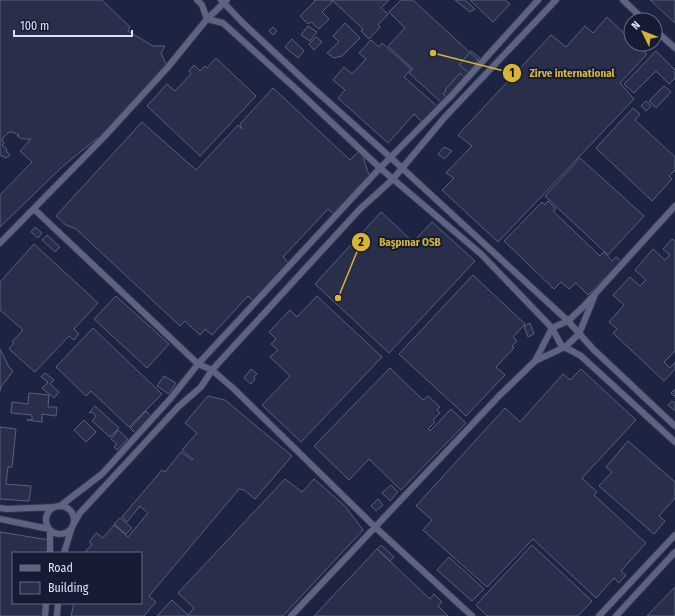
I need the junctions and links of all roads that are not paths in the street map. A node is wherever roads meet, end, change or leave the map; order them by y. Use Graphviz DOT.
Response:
graph roads {
  1 [pos="196,0"];
  2 [pos="538,0"];
  3 [pos="556,0"];
  4 [pos="623,0"];
  5 [pos="224,1"];
  6 [pos="636,12"];
  7 [pos="207,19"];
  8 [pos="663,37"];
  9 [pos="675,48"];
  10 [pos="304,80"];
  11 [pos="295,88"];
  12 [pos="390,157"];
  13 [pos="380,168"];
  14 [pos="401,169"];
  15 [pos="393,178"];
  16 [pos="675,206"];
  17 [pos="34,209"];
  18 [pos="0,243"];
  19 [pos="596,292"];
  20 [pos="568,321"];
  21 [pos="552,328"];
  22 [pos="579,334"];
  23 [pos="565,347"];
  24 [pos="535,360"];
  25 [pos="198,364"];
  26 [pos="212,370"];
  27 [pos="642,395"];
  28 [pos="634,404"];
  29 [pos="675,426"];
  30 [pos="675,442"];
  31 [pos="57,506"];
  32 [pos="0,508"];
  33 [pos="0,519"];
  34 [pos="74,523"];
  35 [pos="375,527"];
  36 [pos="49,530"];
  37 [pos="71,530"];
  38 [pos="675,535"];
  39 [pos="50,552"];
  40 [pos="64,552"];
  41 [pos="675,552"];
  42 [pos="652,560"];
  43 [pos="660,568"];
  44 [pos="46,604"];
  45 [pos="58,604"];
  46 [pos="45,616"];
  47 [pos="57,616"];
  48 [pos="292,616"];
  49 [pos="472,616"];
  50 [pos="599,616"];
  51 [pos="616,616"];
  1 -- 7 [label="street"];
  2 -- 12 [label="street"];
  3 -- 14 [label="street"];
  4 -- 6 [label="street"];
  5 -- 7 [label="street"];
  5 -- 10 [label="street"];
  7 -- 11 [label="street"];
  7 -- 17 [label="street"];
  8 -- 9 [label="street"];
  10 -- 11 [label="street"];
  10 -- 12 [label="street"];
  11 -- 13 [label="street"];
  12 -- 13 [label="street"];
  12 -- 14 [label="street"];
  13 -- 15 [label="street"];
  13 -- 25 [label="street"];
  14 -- 15 [label="street"];
  14 -- 20 [label="street"];
  15 -- 21 [label="street"];
  15 -- 26 [label="street"];
  16 -- 19 [label="street"];
  17 -- 18 [label="street"];
  17 -- 25 [label="street"];
  19 -- 20 [label="street"];
  19 -- 22 [label="street"];
  20 -- 21 [label="street"];
  20 -- 22 [label="street"];
  21 -- 23 [label="street"];
  21 -- 24 [label="street"];
  22 -- 23 [label="street"];
  22 -- 27 [label="street"];
  23 -- 24 [label="street"];
  23 -- 28 [label="street"];
  24 -- 35 [label="street"];
  25 -- 26 [label="street"];
  25 -- 31 [label="street"];
  26 -- 34 [label="street"];
  26 -- 35 [label="street"];
  27 -- 28 [label="street"];
  27 -- 29 [label="street"];
  28 -- 30 [label="street"];
  31 -- 32 [label="street"];
  31 -- 34 [label="street"];
  31 -- 36 [label="street"];
  33 -- 36 [label="street"];
  34 -- 37 [label="street"];
  35 -- 48 [label="street"];
  35 -- 49 [label="street"];
  36 -- 37 [label="street"];
  36 -- 39 [label="street"];
  37 -- 40 [label="street"];
  38 -- 42 [label="street"];
  41 -- 43 [label="street"];
  42 -- 43 [label="street"];
  42 -- 50 [label="street"];
  43 -- 51 [label="street"];
  44 -- 46 [label="street"];
  45 -- 47 [label="street"];
}
